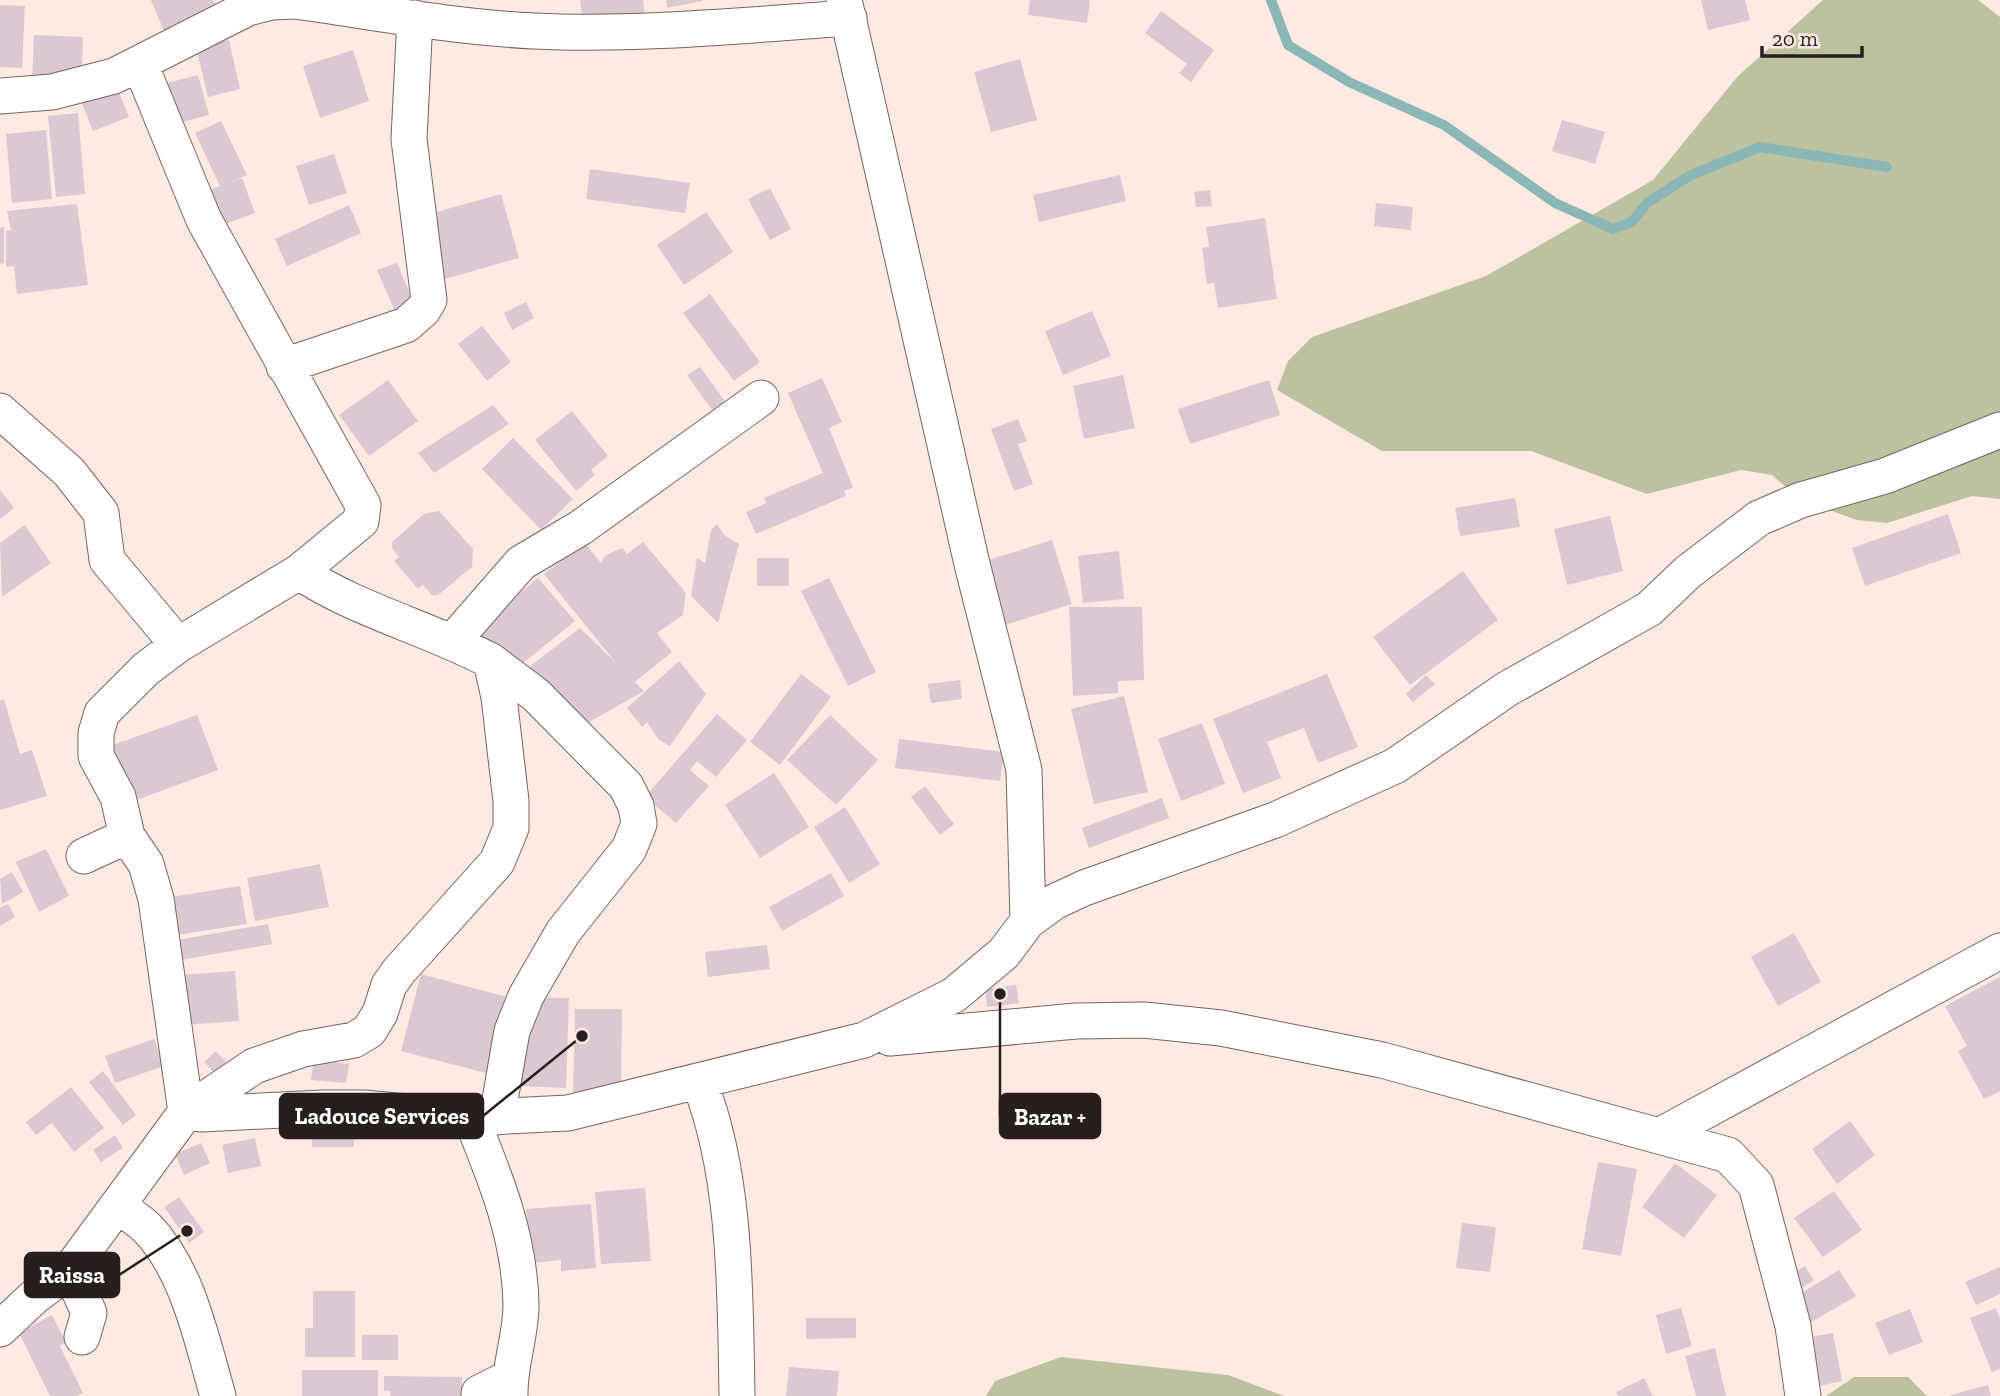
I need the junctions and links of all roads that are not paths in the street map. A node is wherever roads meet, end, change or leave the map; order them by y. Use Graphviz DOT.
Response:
graph roads {
  1 [pos="846,9"];
  2 [pos="415,18"];
  3 [pos="140,64"];
  4 [pos="0,96"];
  5 [pos="284,366"];
  6 [pos="761,398"];
  7 [pos="0,411"];
  8 [pos="2000,430"];
  9 [pos="299,572"];
  10 [pos="453,641"];
  11 [pos="178,645"];
  12 [pos="491,661"];
  13 [pos="127,836"];
  14 [pos="84,856"];
  15 [pos="1028,921"];
  16 [pos="2000,951"];
  17 [pos="864,1040"];
  18 [pos="699,1081"];
  19 [pos="187,1112"];
  20 [pos="484,1117"];
  21 [pos="1661,1135"];
  22 [pos="118,1206"];
  23 [pos="70,1270"];
  24 [pos="5,1311"];
  25 [pos="82,1337"];
  26 [pos="500,1389"];
  27 [pos="219,1396"];
  28 [pos="737,1396"];
  29 [pos="1803,1396"];
  1 -- 2 [label="street"];
  1 -- 15 [label="street"];
  2 -- 3 [label="street"];
  2 -- 5 [label="street"];
  3 -- 4 [label="street"];
  3 -- 5 [label="street"];
  5 -- 9 [label="street"];
  6 -- 10 [label="street"];
  7 -- 11 [label="street"];
  8 -- 15 [label="street"];
  9 -- 10 [label="street"];
  9 -- 11 [label="street"];
  10 -- 12 [label="street"];
  11 -- 13 [label="street"];
  12 -- 19 [label="street"];
  12 -- 20 [label="street"];
  13 -- 14 [label="street"];
  13 -- 19 [label="street"];
  15 -- 17 [label="street"];
  16 -- 21 [label="street"];
  17 -- 18 [label="street"];
  17 -- 21 [label="street"];
  18 -- 20 [label="street"];
  18 -- 28 [label="street"];
  19 -- 20 [label="street"];
  19 -- 22 [label="street"];
  20 -- 26 [label="street"];
  21 -- 29 [label="street"];
  22 -- 23 [label="street"];
  22 -- 27 [label="street"];
  23 -- 24 [label="street"];
  23 -- 25 [label="street"];
}
